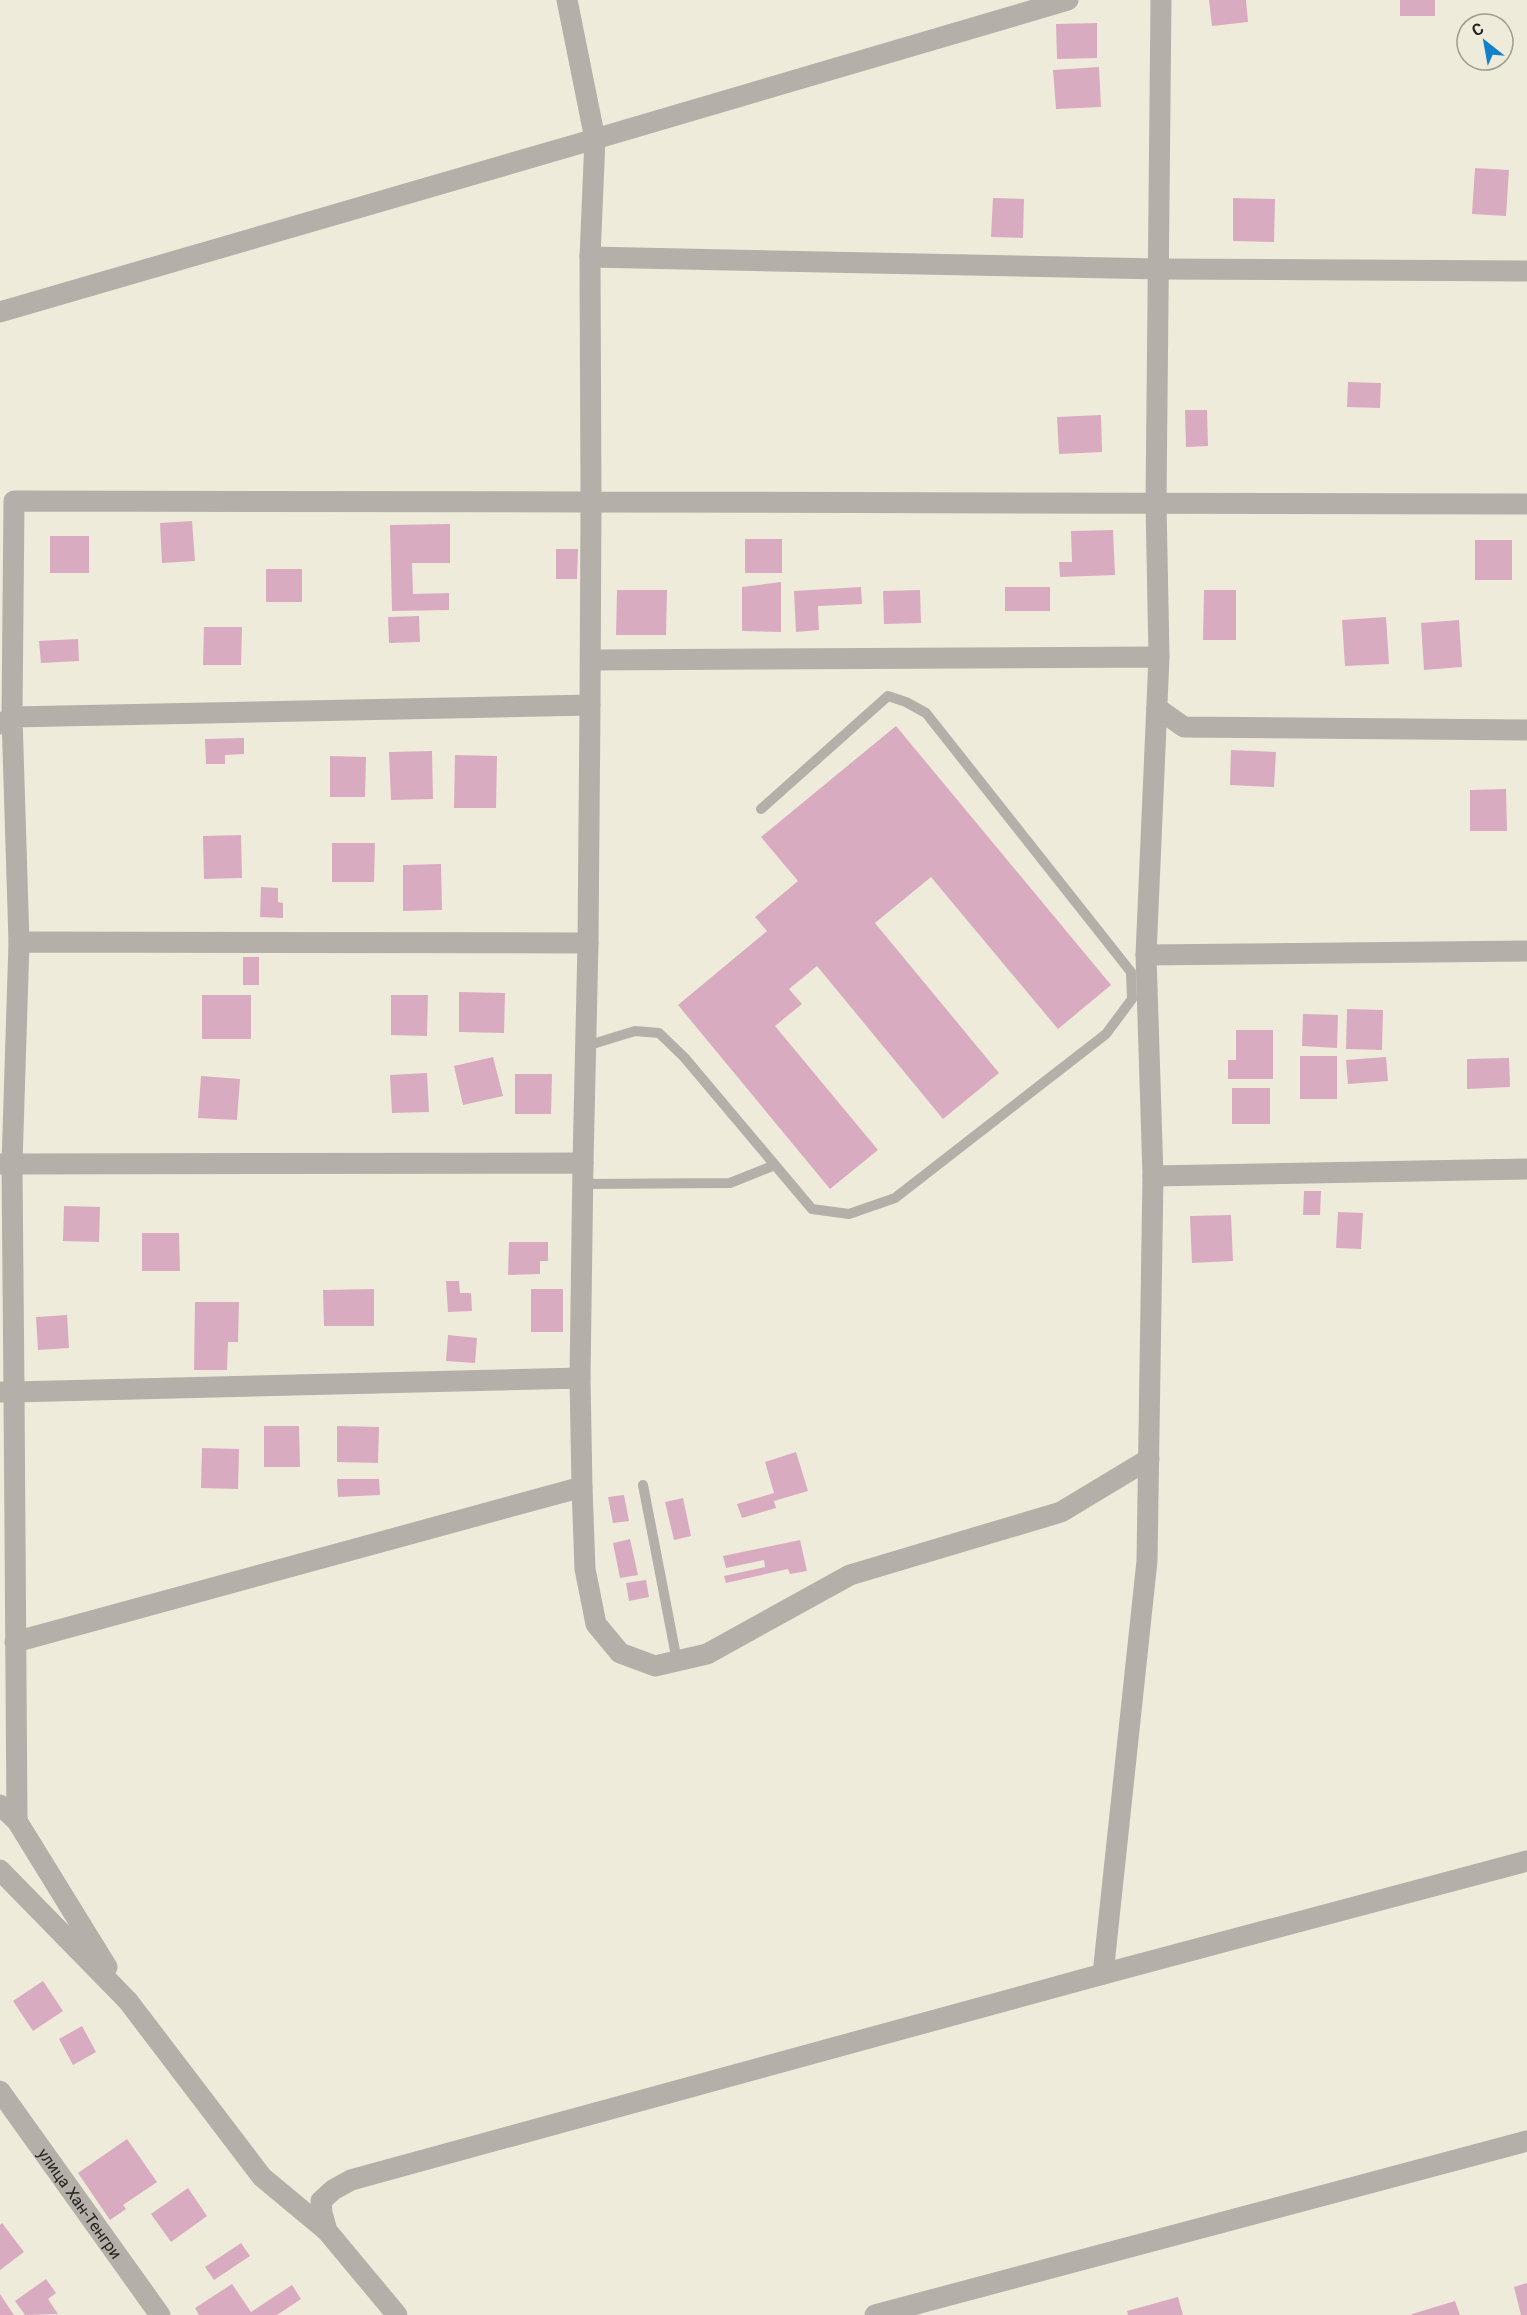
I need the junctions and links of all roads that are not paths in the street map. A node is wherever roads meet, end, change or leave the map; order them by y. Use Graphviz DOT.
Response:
graph roads {
  1 [pos="567,0"];
  2 [pos="1068,0"];
  3 [pos="1161,0"];
  4 [pos="595,139"];
  5 [pos="590,257"];
  6 [pos="1159,269"];
  7 [pos="1527,271"];
  8 [pos="0,312"];
  9 [pos="7,500"];
  10 [pos="591,502"];
  11 [pos="1156,503"];
  12 [pos="1527,504"];
  13 [pos="1159,657"];
  14 [pos="591,660"];
  15 [pos="590,705"];
  16 [pos="1157,708"];
  17 [pos="6,721"];
  18 [pos="1527,730"];
  19 [pos="761,809"];
  20 [pos="20,942"];
  21 [pos="588,943"];
  22 [pos="1527,951"];
  23 [pos="1146,954"];
  24 [pos="586,1046"];
  25 [pos="583,1163"];
  26 [pos="6,1164"];
  27 [pos="775,1165"];
  28 [pos="1527,1169"];
  29 [pos="1153,1176"];
  30 [pos="582,1184"];
  31 [pos="580,1378"];
  32 [pos="7,1392"];
  33 [pos="1149,1459"];
  34 [pos="643,1485"];
  35 [pos="582,1487"];
  36 [pos="15,1642"];
  37 [pos="677,1661"];
  38 [pos="0,1804"];
  39 [pos="17,1821"];
  40 [pos="1527,1861"];
  41 [pos="0,1870"];
  42 [pos="1103,1974"];
  43 [pos="128,2001"];
  44 [pos="0,2091"];
  45 [pos="1527,2141"];
  46 [pos="327,2232"];
  47 [pos="160,2315"];
  48 [pos="397,2315"];
  49 [pos="874,2315"];
  1 -- 4 [label="street"];
  2 -- 4 [label="street"];
  3 -- 6 [label="street"];
  4 -- 5 [label="street"];
  4 -- 8 [label="street"];
  5 -- 6 [label="street"];
  5 -- 10 [label="street"];
  6 -- 7 [label="street"];
  6 -- 11 [label="street"];
  9 -- 10 [label="street"];
  9 -- 17 [label="street"];
  10 -- 11 [label="street"];
  10 -- 14 [label="street"];
  11 -- 12 [label="street"];
  11 -- 13 [label="street"];
  13 -- 14 [label="street"];
  13 -- 16 [label="street"];
  14 -- 15 [label="street"];
  15 -- 17 [label="street"];
  15 -- 21 [label="street"];
  16 -- 18 [label="street"];
  16 -- 23 [label="street"];
  17 -- 20 [label="street"];
  19 -- 27 [label="lane"];
  20 -- 21 [label="street"];
  20 -- 26 [label="street"];
  21 -- 24 [label="street"];
  22 -- 23 [label="street"];
  23 -- 29 [label="street"];
  24 -- 25 [label="street"];
  24 -- 27 [label="lane"];
  25 -- 26 [label="street"];
  25 -- 30 [label="street"];
  26 -- 32 [label="street"];
  27 -- 30 [label="lane"];
  28 -- 29 [label="street"];
  29 -- 33 [label="street"];
  30 -- 31 [label="street"];
  31 -- 32 [label="street"];
  31 -- 35 [label="street"];
  32 -- 36 [label="street"];
  33 -- 37 [label="street"];
  33 -- 42 [label="street"];
  34 -- 37 [label="lane"];
  35 -- 36 [label="street"];
  35 -- 37 [label="street"];
  36 -- 39 [label="street"];
  38 -- 39 [label="street"];
  39 -- 43 [label="street"];
  40 -- 42 [label="street"];
  41 -- 43 [label="street"];
  42 -- 46 [label="street"];
  43 -- 46 [label="street"];
  44 -- 47 [label="street, улица Хан-Тенгри"];
  45 -- 49 [label="street"];
  46 -- 48 [label="street"];
}
